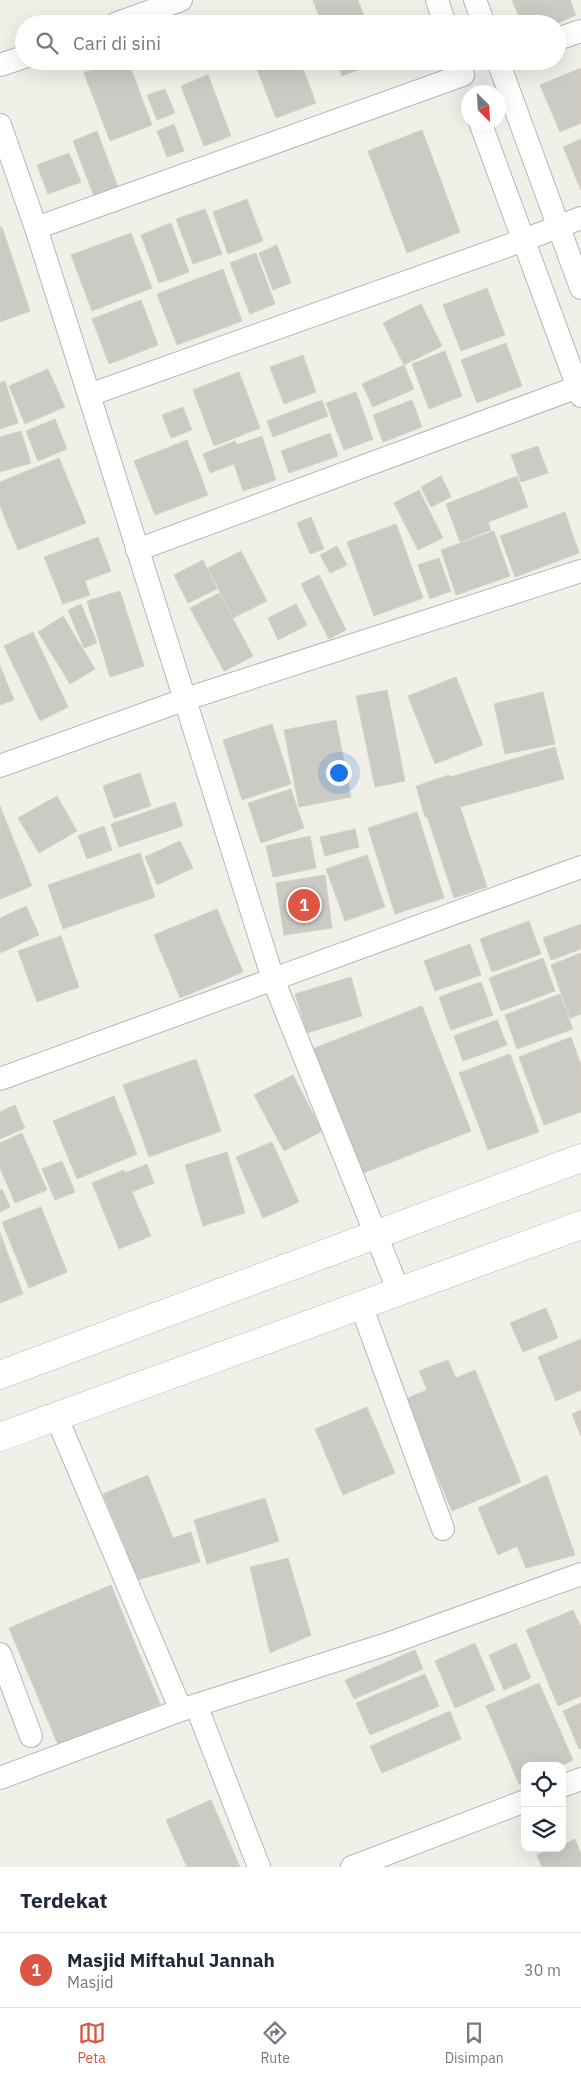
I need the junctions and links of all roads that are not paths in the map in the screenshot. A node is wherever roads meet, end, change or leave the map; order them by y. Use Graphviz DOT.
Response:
graph roads {
  1 [pos="181,0"];
  2 [pos="437,0"];
  3 [pos="475,0"];
  4 [pos="140,15"];
  5 [pos="442,15"];
  6 [pos="481,15"];
  7 [pos="581,31"];
  8 [pos="566,36"];
  9 [pos="15,60"];
  10 [pos="0,65"];
  11 [pos="501,70"];
  12 [pos="463,76"];
  13 [pos="0,125"];
  14 [pos="483,130"];
  15 [pos="581,218"];
  16 [pos="557,227"];
  17 [pos="36,228"];
  18 [pos="524,240"];
  19 [pos="581,288"];
  20 [pos="579,392"];
  21 [pos="89,395"];
  22 [pos="137,550"];
  23 [pos="581,571"];
  24 [pos="186,699"];
  25 [pos="0,766"];
  26 [pos="581,867"];
  27 [pos="273,979"];
  28 [pos="0,1079"];
  29 [pos="581,1158"];
  30 [pos="581,1225"];
  31 [pos="376,1236"];
  32 [pos="399,1292"];
  33 [pos="361,1306"];
  34 [pos="0,1375"];
  35 [pos="56,1416"];
  36 [pos="0,1437"];
  37 [pos="443,1529"];
  38 [pos="581,1574"];
  39 [pos="0,1654"];
  40 [pos="188,1707"];
  41 [pos="31,1736"];
  42 [pos="0,1778"];
  43 [pos="581,1779"];
  44 [pos="566,1785"];
  45 [pos="521,1803"];
  46 [pos="259,1867"];
  47 [pos="352,1867"];
  1 -- 4 [label="street"];
  2 -- 5 [label="street"];
  3 -- 6 [label="street"];
  7 -- 8 [label="street"];
  9 -- 10 [label="street"];
  11 -- 16 [label="street"];
  12 -- 17 [label="street"];
  13 -- 17 [label="street"];
  14 -- 18 [label="street"];
  15 -- 16 [label="street"];
  16 -- 18 [label="street"];
  16 -- 19 [label="street"];
  17 -- 21 [label="street"];
  18 -- 20 [label="street"];
  18 -- 21 [label="street"];
  20 -- 22 [label="street"];
  21 -- 22 [label="street"];
  22 -- 24 [label="street"];
  23 -- 24 [label="street"];
  24 -- 25 [label="street"];
  24 -- 27 [label="street"];
  26 -- 27 [label="street"];
  27 -- 28 [label="street"];
  27 -- 31 [label="street"];
  29 -- 31 [label="street"];
  30 -- 32 [label="street"];
  31 -- 32 [label="street"];
  31 -- 34 [label="street"];
  32 -- 33 [label="street"];
  33 -- 35 [label="street"];
  33 -- 37 [label="street"];
  35 -- 36 [label="street"];
  35 -- 40 [label="street"];
  38 -- 40 [label="street"];
  39 -- 41 [label="street"];
  40 -- 42 [label="street"];
  40 -- 46 [label="street"];
  43 -- 44 [label="street"];
  45 -- 47 [label="street"];
}
